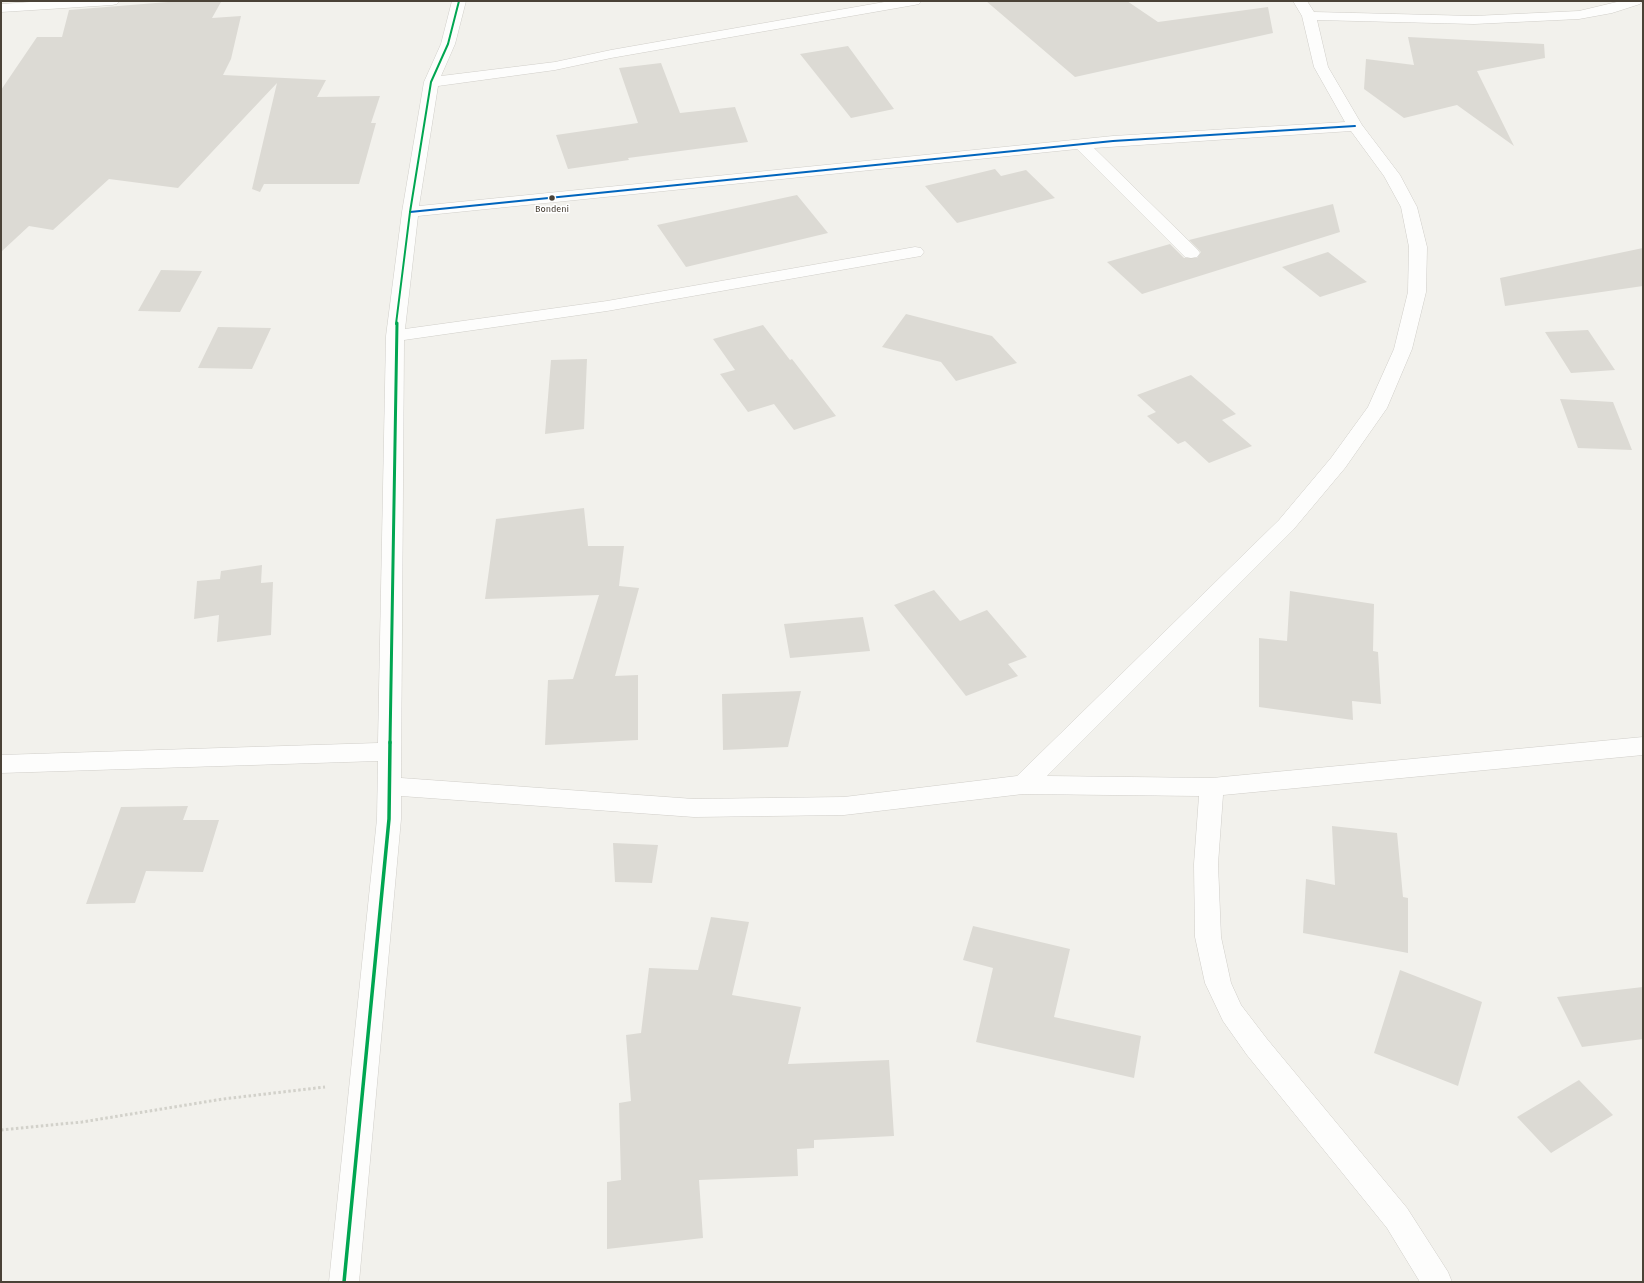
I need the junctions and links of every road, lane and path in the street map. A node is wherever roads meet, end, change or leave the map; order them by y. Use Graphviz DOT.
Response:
graph roads {
  1 [pos="112,1"];
  2 [pos="459,1"];
  3 [pos="914,1"];
  4 [pos="1635,1"];
  5 [pos="1,8"];
  6 [pos="1305,8"];
  7 [pos="431,82"];
  8 [pos="1355,126"];
  9 [pos="1081,144"];
  10 [pos="410,212"];
  11 [pos="915,252"];
  12 [pos="1191,253"];
  13 [pos="395,336"];
  14 [pos="1643,746"];
  15 [pos="390,752"];
  16 [pos="1,764"];
  17 [pos="1023,785"];
  18 [pos="389,786"];
  19 [pos="1212,787"];
  20 [pos="363,1082"];
  21 [pos="1,1130"];
  22 [pos="344,1282"];
  23 [pos="1437,1282"];
  1 -- 5 [label="street"];
  2 -- 7 [label="street"];
  3 -- 7 [label="street"];
  4 -- 6 [label="street"];
  6 -- 8 [label="street"];
  7 -- 10 [label="street"];
  8 -- 9 [label="street"];
  8 -- 17 [label="street"];
  9 -- 10 [label="street"];
  9 -- 12 [label="street"];
  10 -- 13 [label="street"];
  11 -- 13 [label="street"];
  13 -- 15 [label="street"];
  14 -- 19 [label="street"];
  15 -- 16 [label="street"];
  15 -- 18 [label="street"];
  17 -- 18 [label="street"];
  17 -- 19 [label="street"];
  18 -- 20 [label="street"];
  19 -- 23 [label="street"];
  20 -- 21 [label="path"];
  20 -- 22 [label="street"];
}
